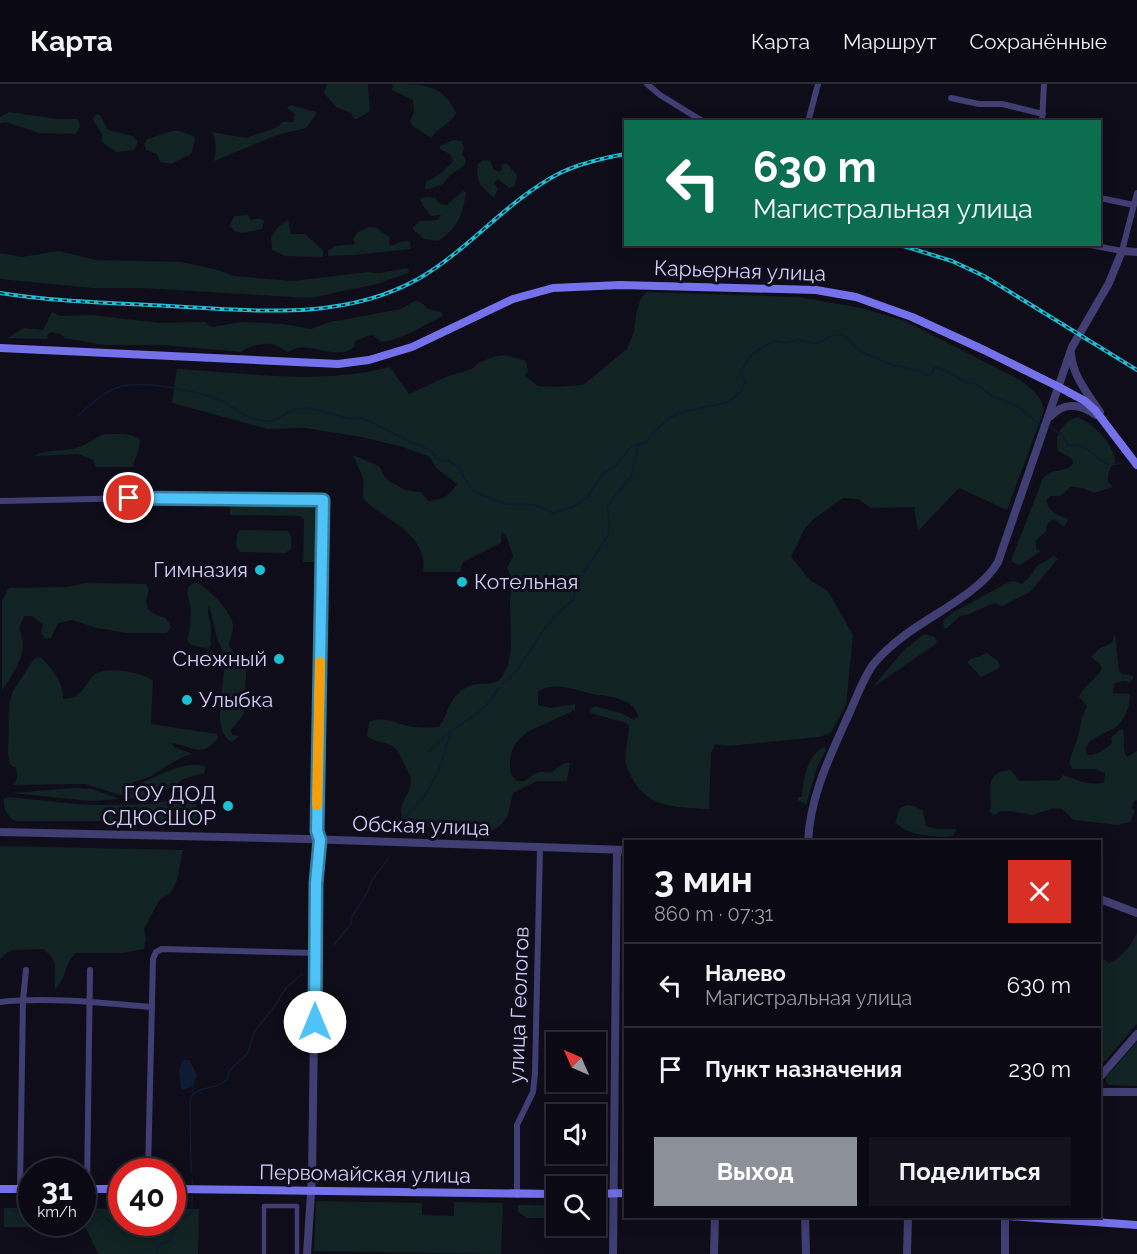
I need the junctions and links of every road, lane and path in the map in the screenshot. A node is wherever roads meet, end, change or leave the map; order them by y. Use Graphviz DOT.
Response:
graph roads {
  1 [pos="647,84"];
  2 [pos="818,84"];
  3 [pos="1044,84"];
  4 [pos="951,98"];
  5 [pos="1043,114"];
  6 [pos="701,120"];
  7 [pos="809,120"];
  8 [pos="1042,120"];
  9 [pos="1137,193"];
  10 [pos="1101,198"];
  11 [pos="1134,205"];
  12 [pos="1095,246"];
  13 [pos="1122,251"];
  14 [pos="1137,252"];
  15 [pos="1072,347"];
  16 [pos="0,348"];
  17 [pos="1059,387"];
  18 [pos="1048,419"];
  19 [pos="1107,423"];
  20 [pos="1137,465"];
  21 [pos="0,501"];
  22 [pos="0,832"];
  23 [pos="320,840"];
  24 [pos="808,840"];
  25 [pos="540,848"];
  26 [pos="621,850"];
  27 [pos="1101,899"];
  28 [pos="1137,913"];
  29 [pos="315,953"];
  30 [pos="26,970"];
  31 [pos="90,970"];
  32 [pos="22,1000"];
  33 [pos="0,1002"];
  34 [pos="89,1002"];
  35 [pos="152,1007"];
  36 [pos="1137,1034"];
  37 [pos="1101,1076"];
  38 [pos="1101,1092"];
  39 [pos="1137,1092"];
  40 [pos="20,1158"];
  41 [pos="86,1158"];
  42 [pos="148,1158"];
  43 [pos="0,1189"];
  44 [pos="18,1189"];
  45 [pos="186,1190"];
  46 [pos="311,1193"];
  47 [pos="624,1193"];
  48 [pos="546,1194"];
  49 [pos="606,1194"];
  50 [pos="614,1194"];
  51 [pos="517,1195"];
  52 [pos="715,1218"];
  53 [pos="805,1218"];
  54 [pos="908,1218"];
  55 [pos="1006,1218"];
  56 [pos="1035,1218"];
  57 [pos="1137,1225"];
  58 [pos="264,1254"];
  59 [pos="297,1254"];
  60 [pos="308,1254"];
  61 [pos="613,1254"];
  62 [pos="714,1254"];
  63 [pos="806,1254"];
  64 [pos="907,1254"];
  65 [pos="1005,1254"];
  1 -- 6 [label="street"];
  2 -- 7 [label="street"];
  3 -- 5 [label="street"];
  4 -- 5 [label="street"];
  5 -- 8 [label="street"];
  9 -- 11 [label="street"];
  10 -- 11 [label="street"];
  11 -- 13 [label="street"];
  12 -- 13 [label="street"];
  13 -- 14 [label="street"];
  13 -- 15 [label="street"];
  15 -- 17 [label="street"];
  15 -- 19 [label="street"];
  16 -- 17 [label="main road, Карьерная улица"];
  17 -- 18 [label="street"];
  17 -- 19 [label="main road, Карьерная улица"];
  18 -- 19 [label="street"];
  18 -- 24 [label="street"];
  19 -- 20 [label="main road, Карьерная улица"];
  21 -- 23 [label="street"];
  22 -- 23 [label="street, Обская улица"];
  23 -- 25 [label="street, Обская улица"];
  23 -- 29 [label="street"];
  25 -- 26 [label="street, Обская улица"];
  25 -- 51 [label="street, улица Геологов"];
  26 -- 50 [label="street"];
  27 -- 28 [label="street"];
  29 -- 35 [label="street"];
  29 -- 46 [label="street"];
  30 -- 32 [label="street"];
  31 -- 34 [label="street"];
  32 -- 33 [label="street"];
  32 -- 34 [label="street"];
  32 -- 40 [label="street"];
  34 -- 35 [label="street"];
  34 -- 41 [label="street"];
  35 -- 42 [label="street"];
  36 -- 37 [label="street"];
  38 -- 39 [label="street"];
  43 -- 44 [label="main road"];
  45 -- 46 [label="main road, Первомайская улица"];
  46 -- 51 [label="main road, Первомайская улица"];
  46 -- 60 [label="street"];
  47 -- 50 [label="main road"];
  48 -- 51 [label="main road, Первомайская улица"];
  49 -- 50 [label="main road"];
  50 -- 61 [label="street"];
  52 -- 62 [label="street"];
  53 -- 63 [label="street"];
  54 -- 64 [label="street"];
  55 -- 65 [label="street"];
  56 -- 57 [label="main road"];
  58 -- 59 [label="street"];
}
